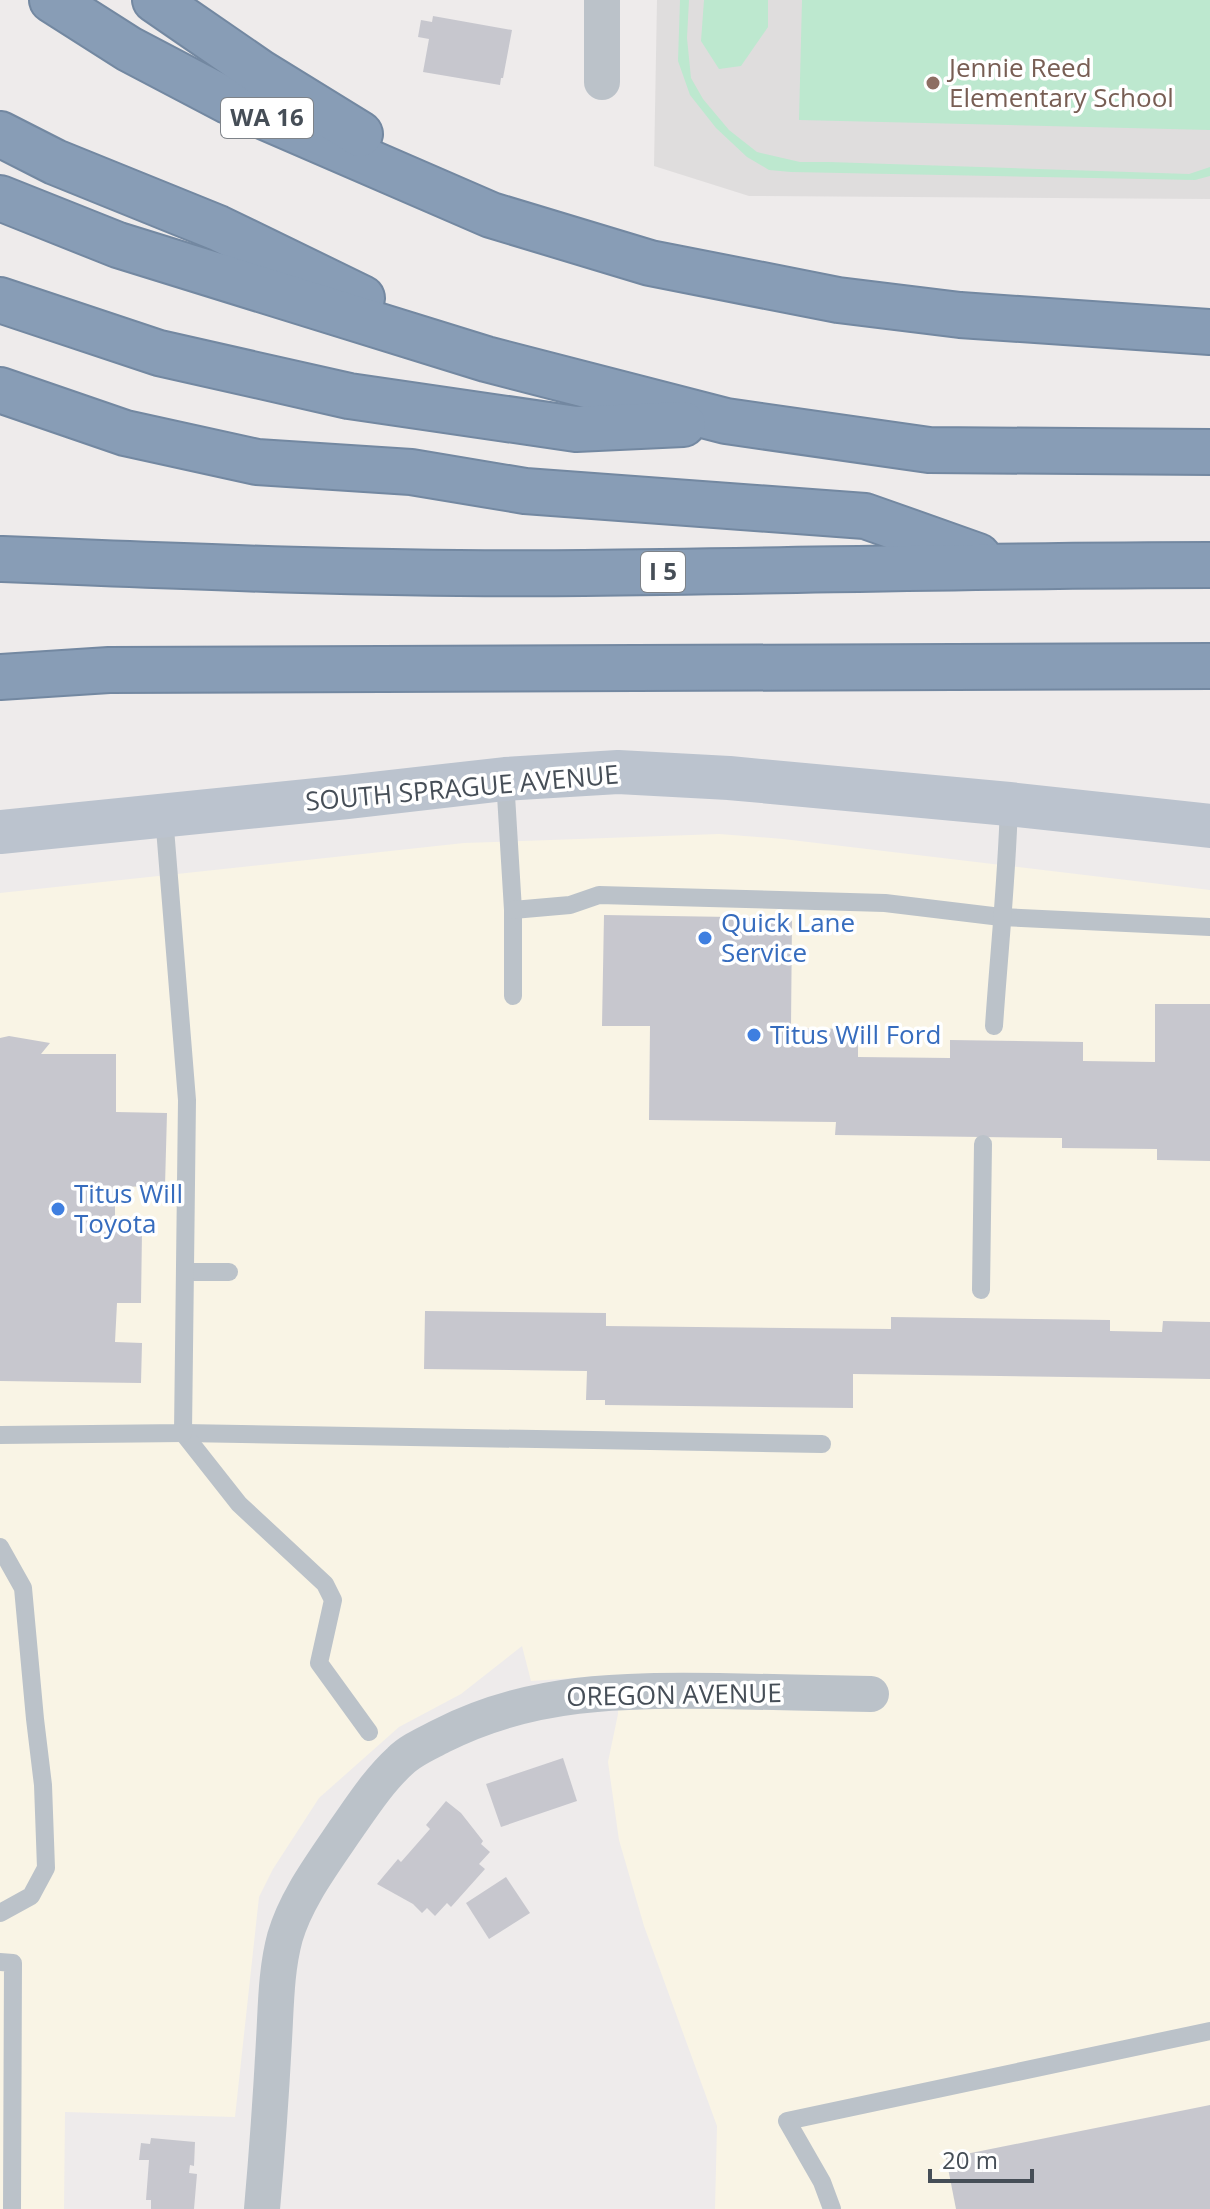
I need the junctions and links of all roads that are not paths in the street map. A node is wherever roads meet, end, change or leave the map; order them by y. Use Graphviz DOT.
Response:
graph roads {
  1 [pos="52,0"];
  2 [pos="155,0"];
  3 [pos="602,0"];
  4 [pos="602,82"];
  5 [pos="0,134"];
  6 [pos="0,198"];
  7 [pos="491,215"];
  8 [pos="0,300"];
  9 [pos="1210,306"];
  10 [pos="1088,325"];
  11 [pos="1210,332"];
  12 [pos="486,359"];
  13 [pos="0,390"];
  14 [pos="726,421"];
  15 [pos="1210,452"];
  16 [pos="0,559"];
  17 [pos="1006,565"];
  18 [pos="1210,565"];
  19 [pos="0,663"];
  20 [pos="1210,666"];
  21 [pos="764,667"];
  22 [pos="109,670"];
  23 [pos="0,677"];
  24 [pos="1210,696"];
  25 [pos="505,779"];
  26 [pos="1009,804"];
  27 [pos="164,816"];
  28 [pos="1210,826"];
  29 [pos="0,832"];
  30 [pos="513,910"];
  31 [pos="1001,917"];
  32 [pos="1210,927"];
  33 [pos="513,996"];
  34 [pos="994,1026"];
  35 [pos="983,1144"];
  36 [pos="185,1272"];
  37 [pos="229,1272"];
  38 [pos="981,1290"];
  39 [pos="183,1433"];
  40 [pos="0,1435"];
  41 [pos="822,1444"];
  42 [pos="0,1547"];
  43 [pos="871,1694"];
  44 [pos="369,1732"];
  45 [pos="0,1913"];
  46 [pos="0,1962"];
  47 [pos="1210,2031"];
  48 [pos="12,2209"];
  49 [pos="262,2209"];
  50 [pos="832,2209"];
  1 -- 7 [label="highway, WA 16"];
  2 -- 7 [label="highway"];
  3 -- 4 [label="street"];
  5 -- 12 [label="highway"];
  6 -- 12 [label="highway"];
  7 -- 10 [label="highway"];
  8 -- 14 [label="highway"];
  9 -- 10 [label="highway"];
  10 -- 11 [label="highway"];
  12 -- 14 [label="highway"];
  13 -- 17 [label="highway"];
  14 -- 15 [label="highway"];
  16 -- 17 [label="highway, I 5"];
  17 -- 18 [label="highway, I 5"];
  19 -- 22 [label="highway"];
  20 -- 21 [label="highway"];
  21 -- 22 [label="highway"];
  21 -- 24 [label="highway"];
  22 -- 23 [label="highway"];
  25 -- 26 [label="street, SOUTH SPRAGUE AVENUE"];
  25 -- 27 [label="street, SOUTH SPRAGUE AVENUE"];
  25 -- 30 [label="lane"];
  26 -- 28 [label="street, SOUTH SPRAGUE AVENUE"];
  26 -- 31 [label="lane"];
  27 -- 29 [label="street, SOUTH SPRAGUE AVENUE"];
  27 -- 36 [label="lane"];
  30 -- 31 [label="lane"];
  30 -- 33 [label="lane"];
  31 -- 32 [label="lane"];
  31 -- 34 [label="lane"];
  35 -- 38 [label="lane"];
  36 -- 37 [label="lane"];
  36 -- 39 [label="lane"];
  39 -- 40 [label="lane"];
  39 -- 41 [label="lane"];
  39 -- 44 [label="lane"];
  42 -- 45 [label="lane"];
  43 -- 49 [label="street, OREGON AVENUE"];
  46 -- 48 [label="lane"];
  47 -- 50 [label="lane"];
}
